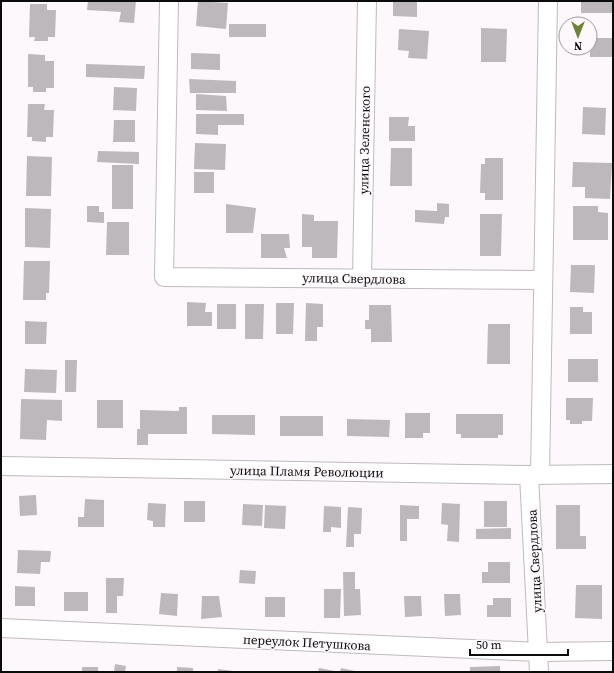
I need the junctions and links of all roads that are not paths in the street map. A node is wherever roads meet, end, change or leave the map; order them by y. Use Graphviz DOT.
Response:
graph roads {
  1 [pos="169,1"];
  2 [pos="367,1"];
  3 [pos="548,1"];
  4 [pos="362,278"];
  5 [pos="543,280"];
  6 [pos="1,466"];
  7 [pos="613,474"];
  8 [pos="535,475"];
  9 [pos="1,628"];
  10 [pos="613,650"];
  11 [pos="539,652"];
  12 [pos="539,672"];
  1 -- 4 [label="street, улица Свердлова"];
  2 -- 4 [label="street, улица Зеленского"];
  3 -- 5 [label="street, улица Свердлова"];
  4 -- 5 [label="street, улица Свердлова"];
  5 -- 8 [label="street, улица Свердлова"];
  6 -- 8 [label="street, улица Пламя Революции"];
  7 -- 8 [label="street, улица Пламя Революции"];
  8 -- 11 [label="street, улица Свердлова"];
  9 -- 11 [label="street, переулок Петушкова"];
  10 -- 11 [label="street, переулок Петушкова"];
  11 -- 12 [label="street, улица Свердлова"];
}
